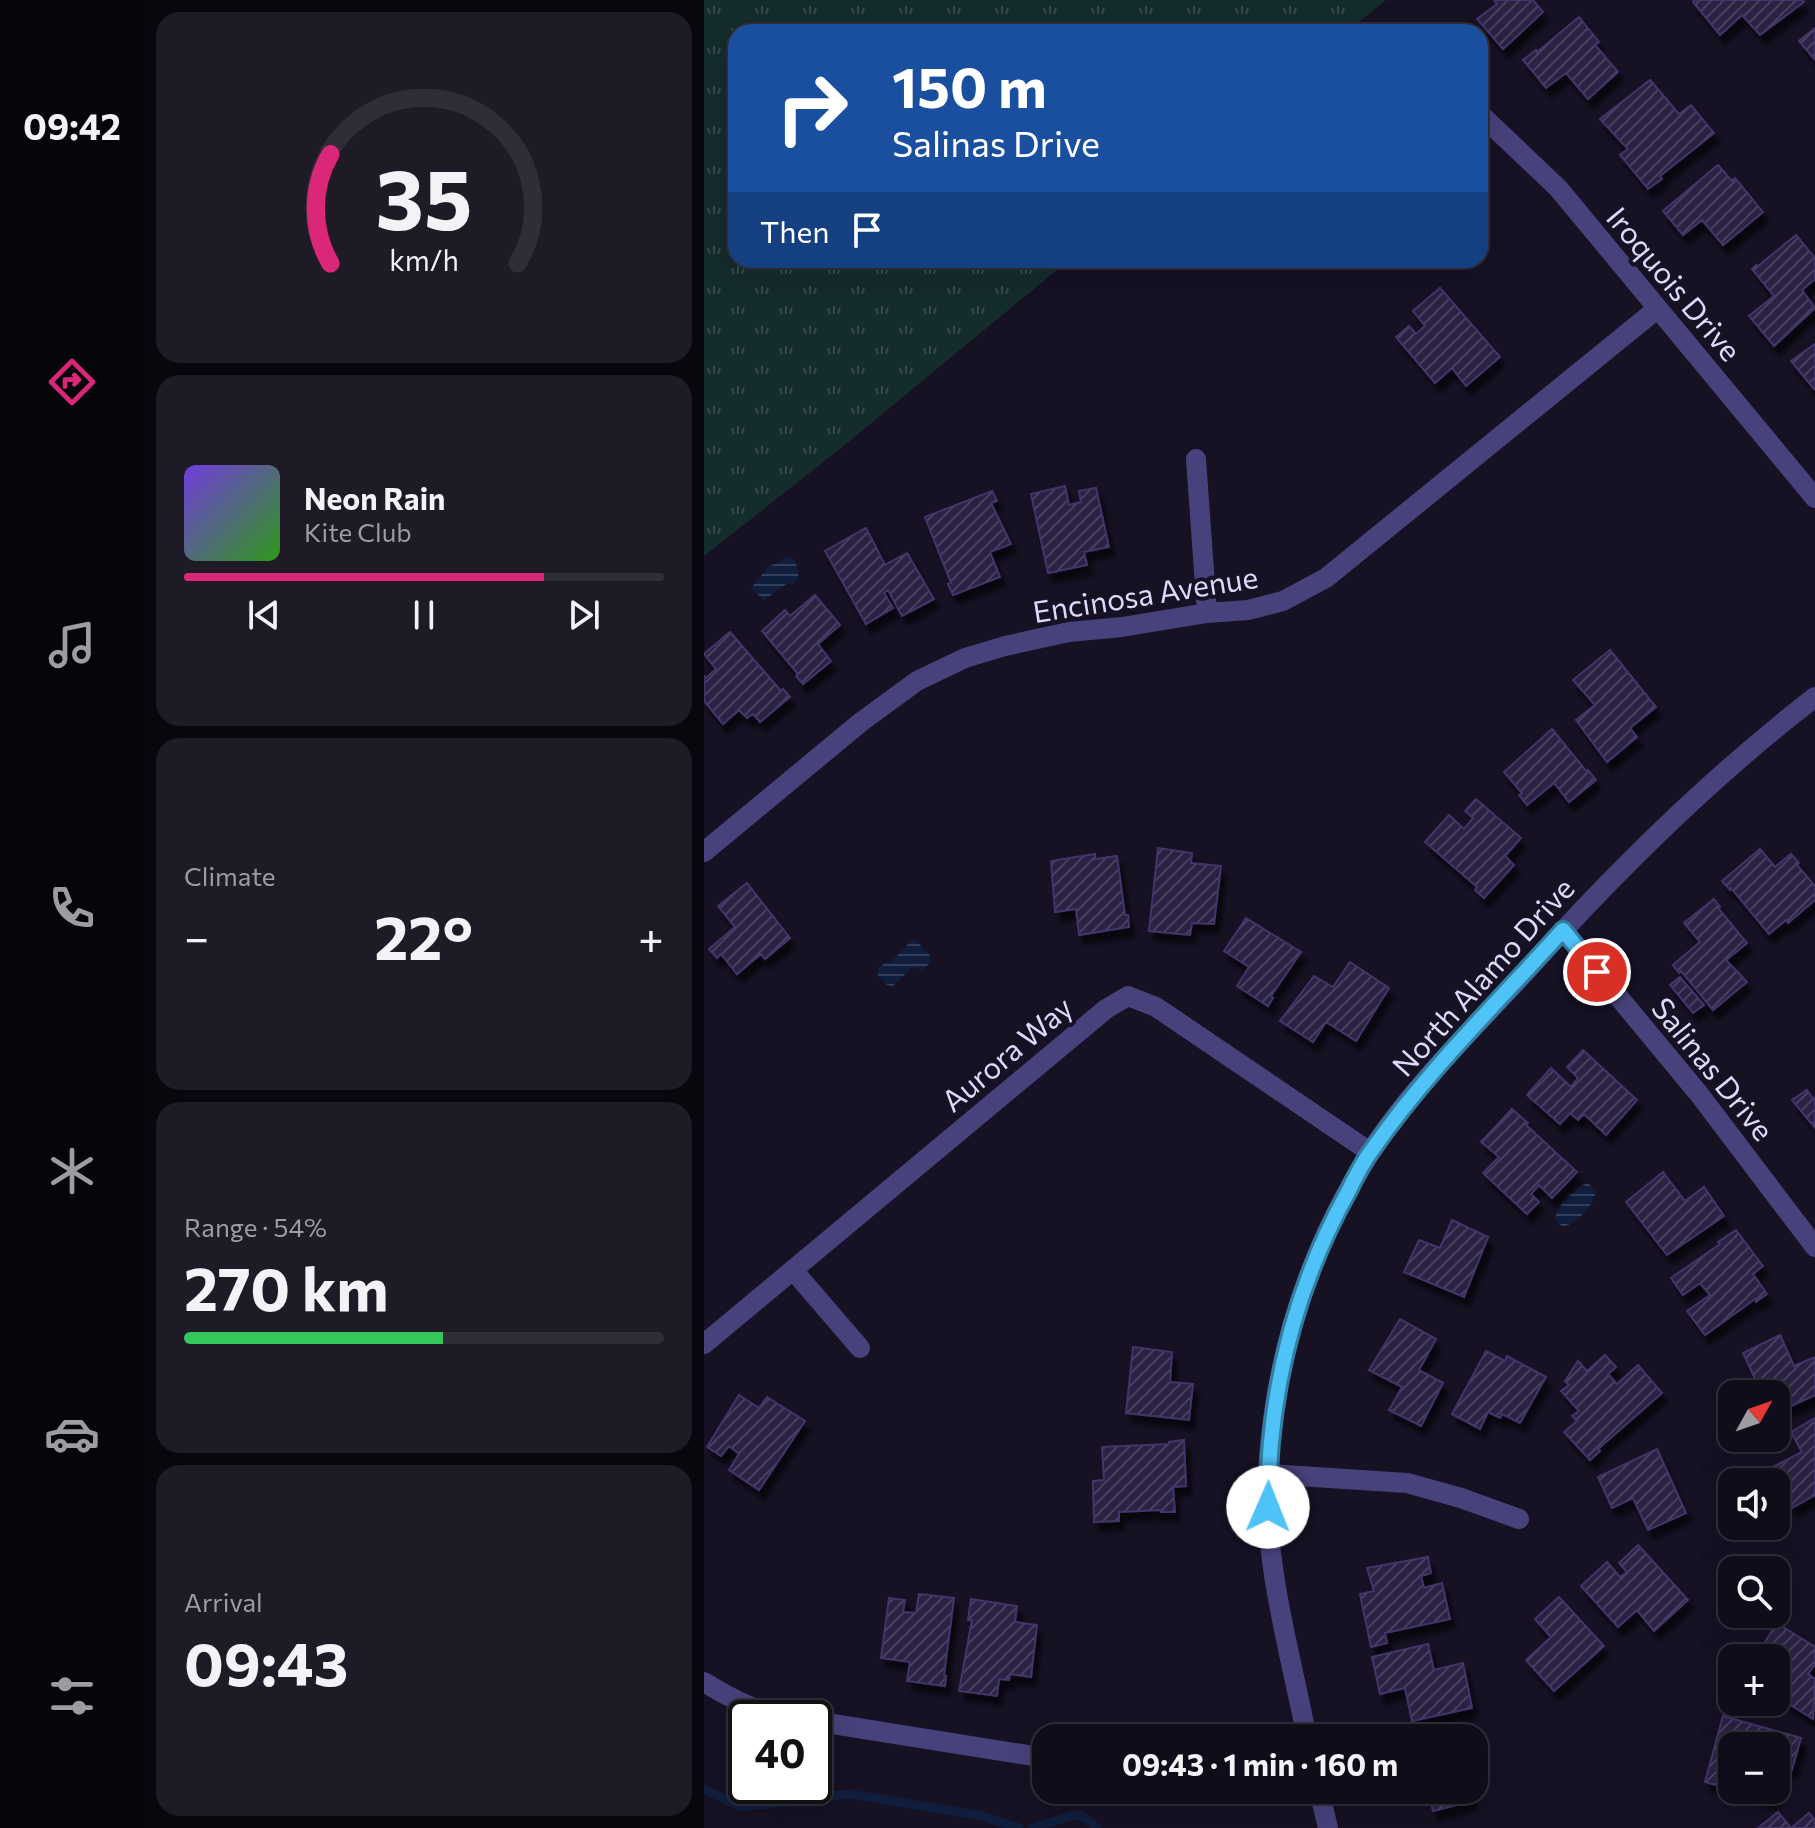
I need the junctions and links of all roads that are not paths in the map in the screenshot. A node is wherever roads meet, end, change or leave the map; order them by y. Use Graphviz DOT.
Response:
graph roads {
  1 [pos="1488,122"];
  2 [pos="1657,309"];
  3 [pos="1196,459"];
  4 [pos="1815,498"];
  5 [pos="1207,613"];
  6 [pos="1815,697"];
  7 [pos="704,852"];
  8 [pos="1563,930"];
  9 [pos="1370,1152"];
  10 [pos="1814,1244"];
  11 [pos="793,1270"];
  12 [pos="704,1344"];
  13 [pos="860,1348"];
  14 [pos="1268,1474"];
  15 [pos="1519,1519"];
  16 [pos="704,1682"];
  17 [pos="733,1700"];
  18 [pos="832,1724"];
  19 [pos="1304,1724"];
  20 [pos="1032,1756"];
  21 [pos="1322,1804"];
  22 [pos="1328,1828"];
  1 -- 2 [label="street, Iroquois Drive"];
  2 -- 4 [label="street, Iroquois Drive"];
  2 -- 5 [label="street, Encinosa Avenue"];
  3 -- 5 [label="street"];
  5 -- 7 [label="street, Encinosa Avenue"];
  6 -- 8 [label="street, North Alamo Drive"];
  8 -- 9 [label="street, North Alamo Drive"];
  8 -- 10 [label="street, Salinas Drive"];
  9 -- 11 [label="street, Aurora Way"];
  9 -- 14 [label="street, North Alamo Drive"];
  11 -- 12 [label="street, Aurora Way"];
  11 -- 13 [label="street"];
  14 -- 15 [label="street"];
  14 -- 19 [label="street, North Alamo Drive"];
  16 -- 17 [label="street"];
  18 -- 20 [label="street"];
  21 -- 22 [label="street"];
}
